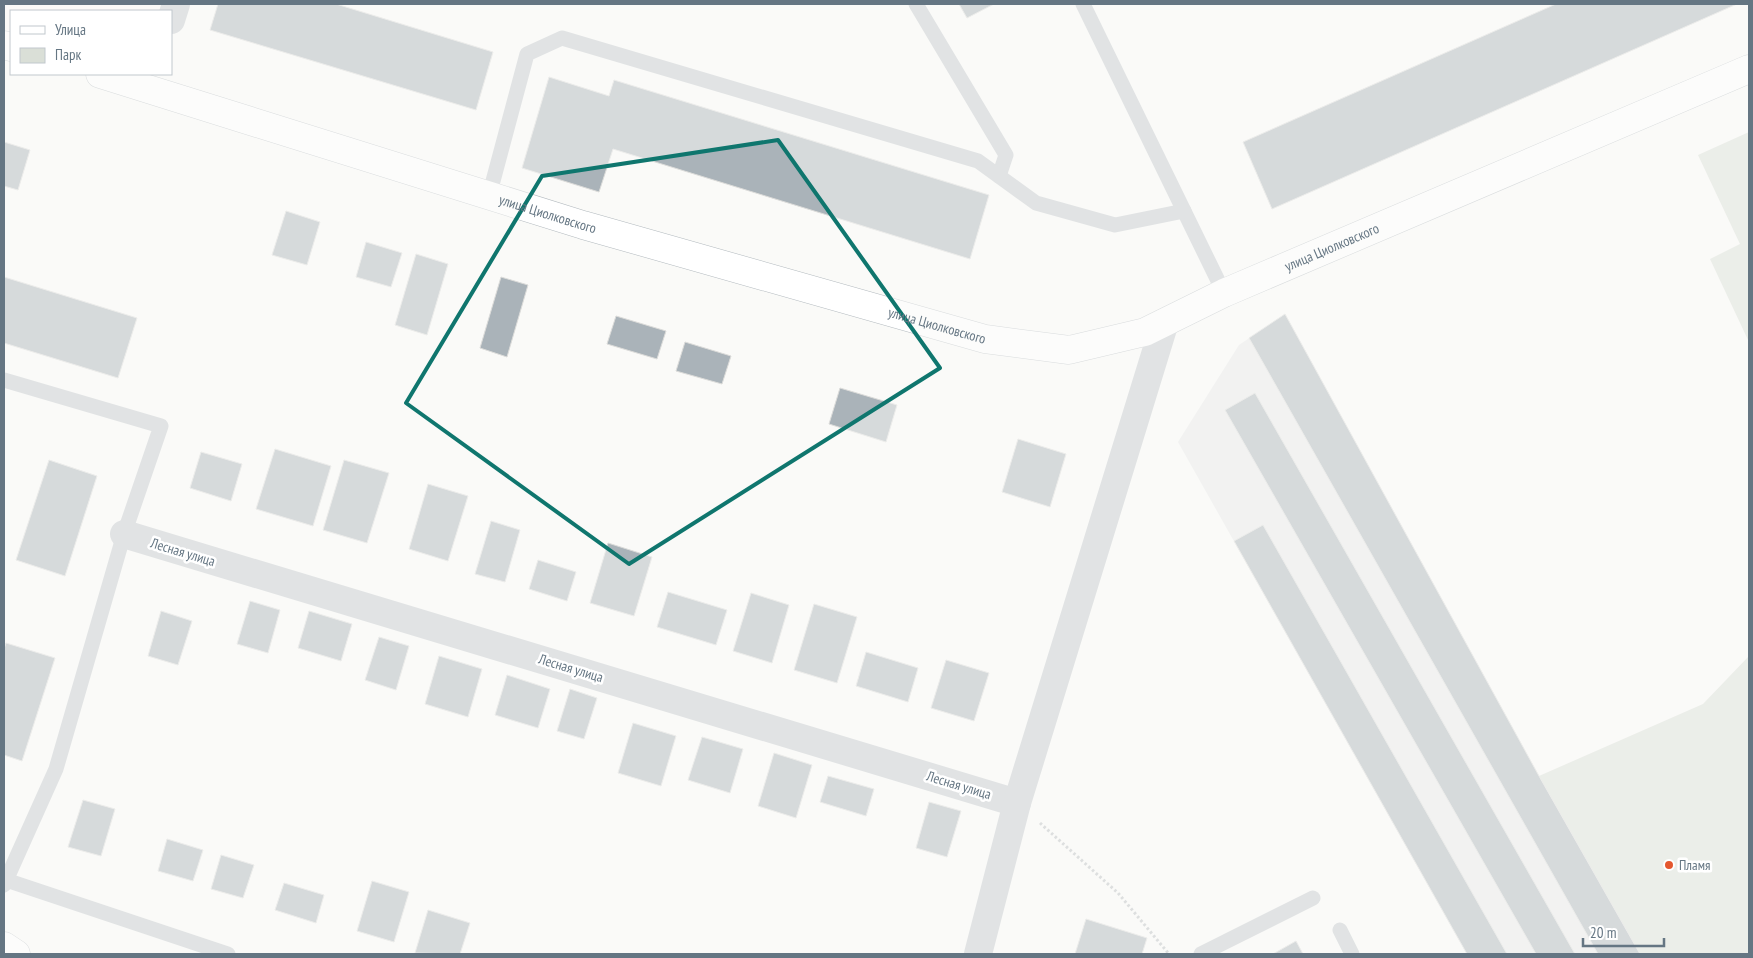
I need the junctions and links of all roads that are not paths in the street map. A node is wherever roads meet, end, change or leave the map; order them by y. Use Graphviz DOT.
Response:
graph roads {
  1 [pos="176,4"];
  2 [pos="916,4"];
  3 [pos="1083,4"];
  4 [pos="172,17"];
  5 [pos="1749,69"];
  6 [pos="107,75"];
  7 [pos="153,82"];
  8 [pos="999,176"];
  9 [pos="489,196"];
  10 [pos="1184,211"];
  11 [pos="1224,293"];
  12 [pos="1165,322"];
  13 [pos="4,380"];
  14 [pos="124,534"];
  15 [pos="1017,803"];
  16 [pos="5,883"];
  17 [pos="1313,898"];
  18 [pos="1340,930"];
  19 [pos="4,946"];
  20 [pos="16,954"];
  21 [pos="228,954"];
  22 [pos="978,954"];
  23 [pos="1201,954"];
  24 [pos="1352,954"];
  1 -- 4 [label="street"];
  2 -- 8 [label="lane"];
  3 -- 10 [label="lane"];
  5 -- 11 [label="street, улица Циолковского"];
  6 -- 7 [label="street, улица Циолковского"];
  7 -- 9 [label="street, улица Циолковского"];
  8 -- 9 [label="lane"];
  8 -- 10 [label="lane"];
  9 -- 12 [label="street, улица Циолковского"];
  10 -- 11 [label="lane"];
  11 -- 12 [label="street, улица Циолковского"];
  12 -- 15 [label="street"];
  13 -- 14 [label="lane"];
  14 -- 15 [label="street, Лесная улица"];
  14 -- 16 [label="lane"];
  15 -- 22 [label="street"];
  16 -- 21 [label="lane"];
  17 -- 23 [label="lane"];
  18 -- 24 [label="lane"];
  19 -- 20 [label="street"];
}
